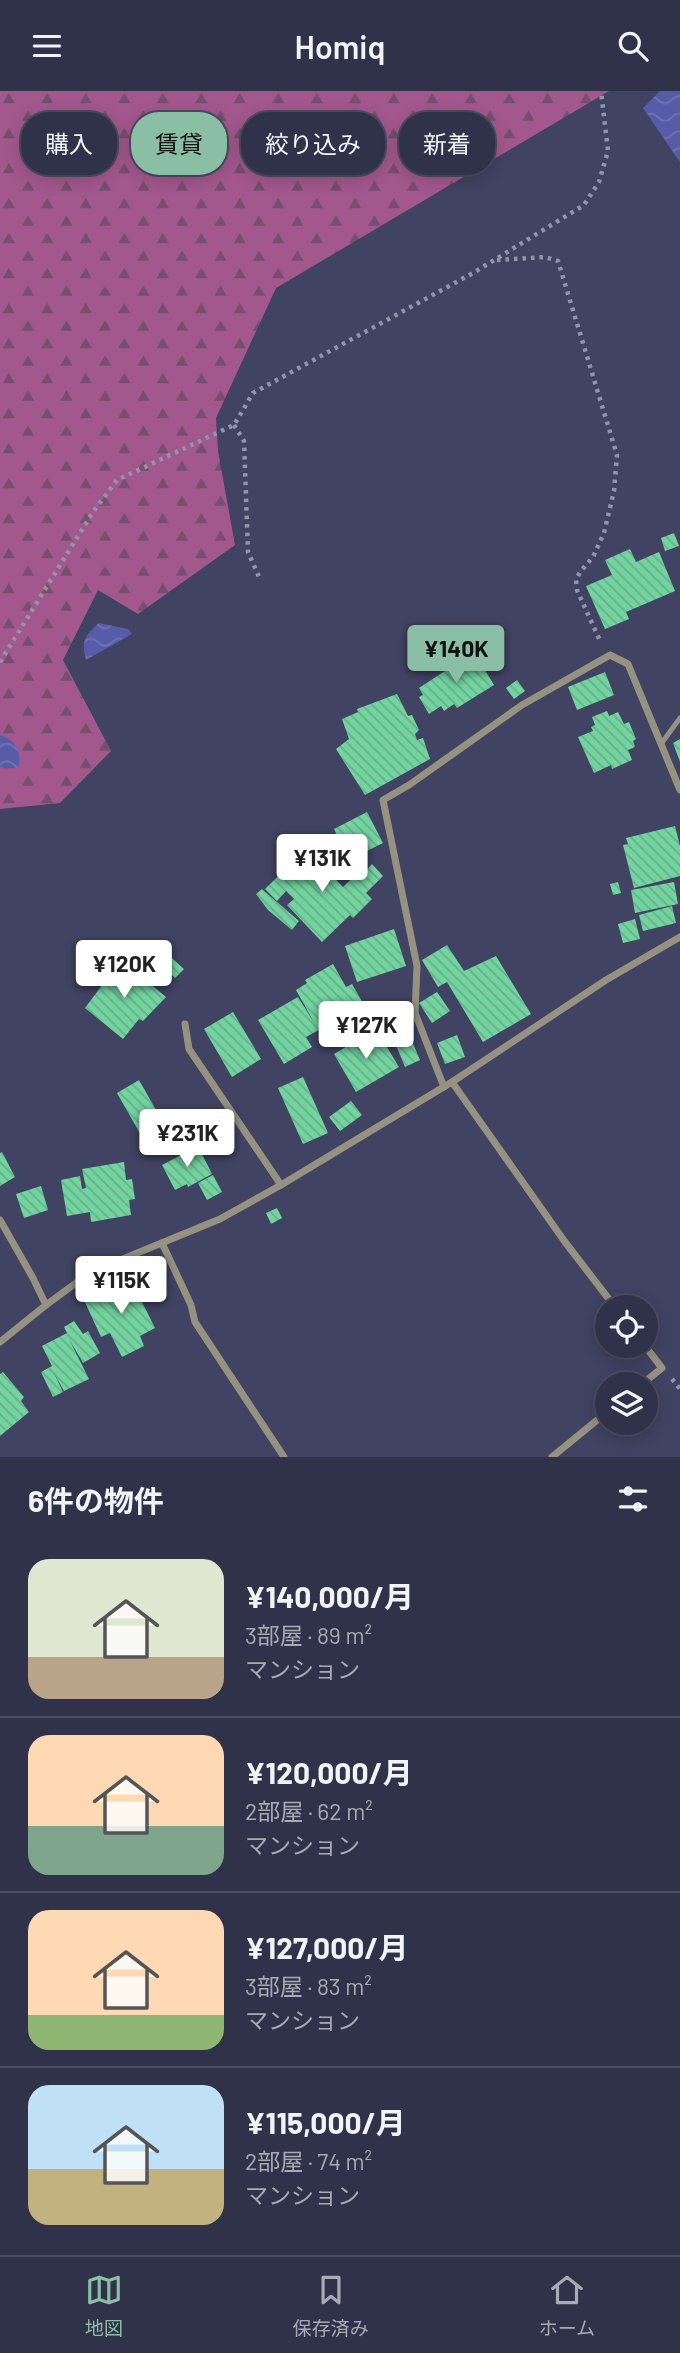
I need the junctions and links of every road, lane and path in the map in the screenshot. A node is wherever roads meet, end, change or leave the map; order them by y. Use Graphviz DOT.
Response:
graph roads {
  1 [pos="601,91"];
  2 [pos="494,260"];
  3 [pos="234,425"];
  4 [pos="260,579"];
  5 [pos="610,655"];
  6 [pos="0,662"];
  7 [pos="680,717"];
  8 [pos="661,744"];
  9 [pos="680,789"];
  10 [pos="680,937"];
  11 [pos="185,1024"];
  12 [pos="452,1082"];
  13 [pos="444,1087"];
  14 [pos="281,1185"];
  15 [pos="0,1220"];
  16 [pos="162,1243"];
  17 [pos="606,1295"];
  18 [pos="46,1305"];
  19 [pos="0,1342"];
  20 [pos="654,1358"];
  21 [pos="657,1372"];
  22 [pos="595,1422"];
  23 [pos="284,1457"];
  24 [pos="552,1457"];
  1 -- 2 [label="path"];
  2 -- 3 [label="path"];
  2 -- 5 [label="path"];
  3 -- 4 [label="path"];
  3 -- 6 [label="path"];
  5 -- 8 [label="street"];
  5 -- 13 [label="street"];
  7 -- 8 [label="lane"];
  8 -- 9 [label="street"];
  10 -- 12 [label="street"];
  11 -- 14 [label="street"];
  12 -- 13 [label="street"];
  12 -- 17 [label="street"];
  13 -- 14 [label="street"];
  14 -- 16 [label="street"];
  15 -- 18 [label="street"];
  16 -- 18 [label="street"];
  16 -- 23 [label="street"];
  18 -- 19 [label="street"];
  20 -- 21 [label="street"];
  22 -- 24 [label="street"];
}
